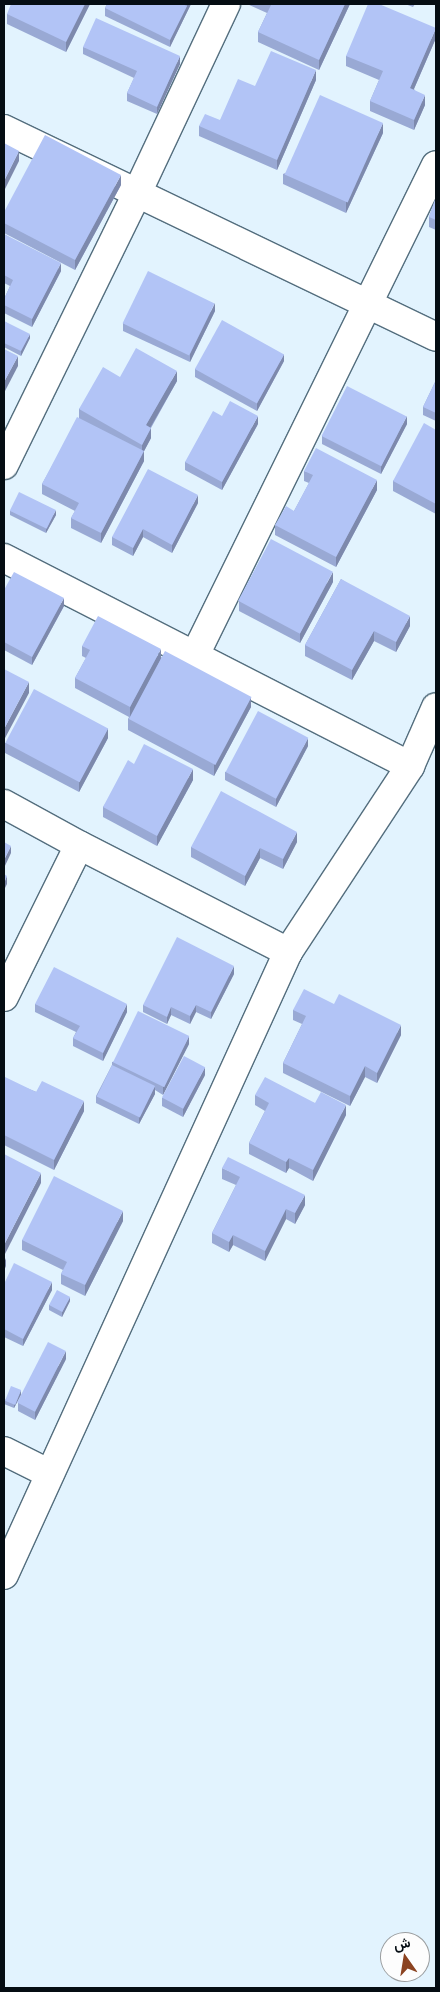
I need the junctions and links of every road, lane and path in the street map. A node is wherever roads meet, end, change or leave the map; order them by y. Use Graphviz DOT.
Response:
graph roads {
  1 [pos="226,4"];
  2 [pos="4,129"];
  3 [pos="436,165"];
  4 [pos="137,193"];
  5 [pos="368,304"];
  6 [pos="436,337"];
  7 [pos="4,465"];
  8 [pos="4,558"];
  9 [pos="194,657"];
  10 [pos="436,708"];
  11 [pos="410,766"];
  12 [pos="4,804"];
  13 [pos="79,845"];
  14 [pos="288,952"];
  15 [pos="4,997"];
  16 [pos="4,1451"];
  17 [pos="50,1474"];
  18 [pos="4,1575"];
  1 -- 4 [label="street"];
  2 -- 4 [label="street"];
  3 -- 5 [label="street"];
  4 -- 5 [label="street"];
  4 -- 7 [label="street"];
  5 -- 6 [label="street"];
  5 -- 9 [label="street"];
  8 -- 9 [label="street"];
  9 -- 11 [label="street"];
  10 -- 11 [label="street"];
  11 -- 14 [label="street"];
  12 -- 13 [label="street"];
  13 -- 14 [label="street"];
  13 -- 15 [label="street"];
  14 -- 17 [label="street"];
  16 -- 17 [label="street"];
  17 -- 18 [label="street"];
}
